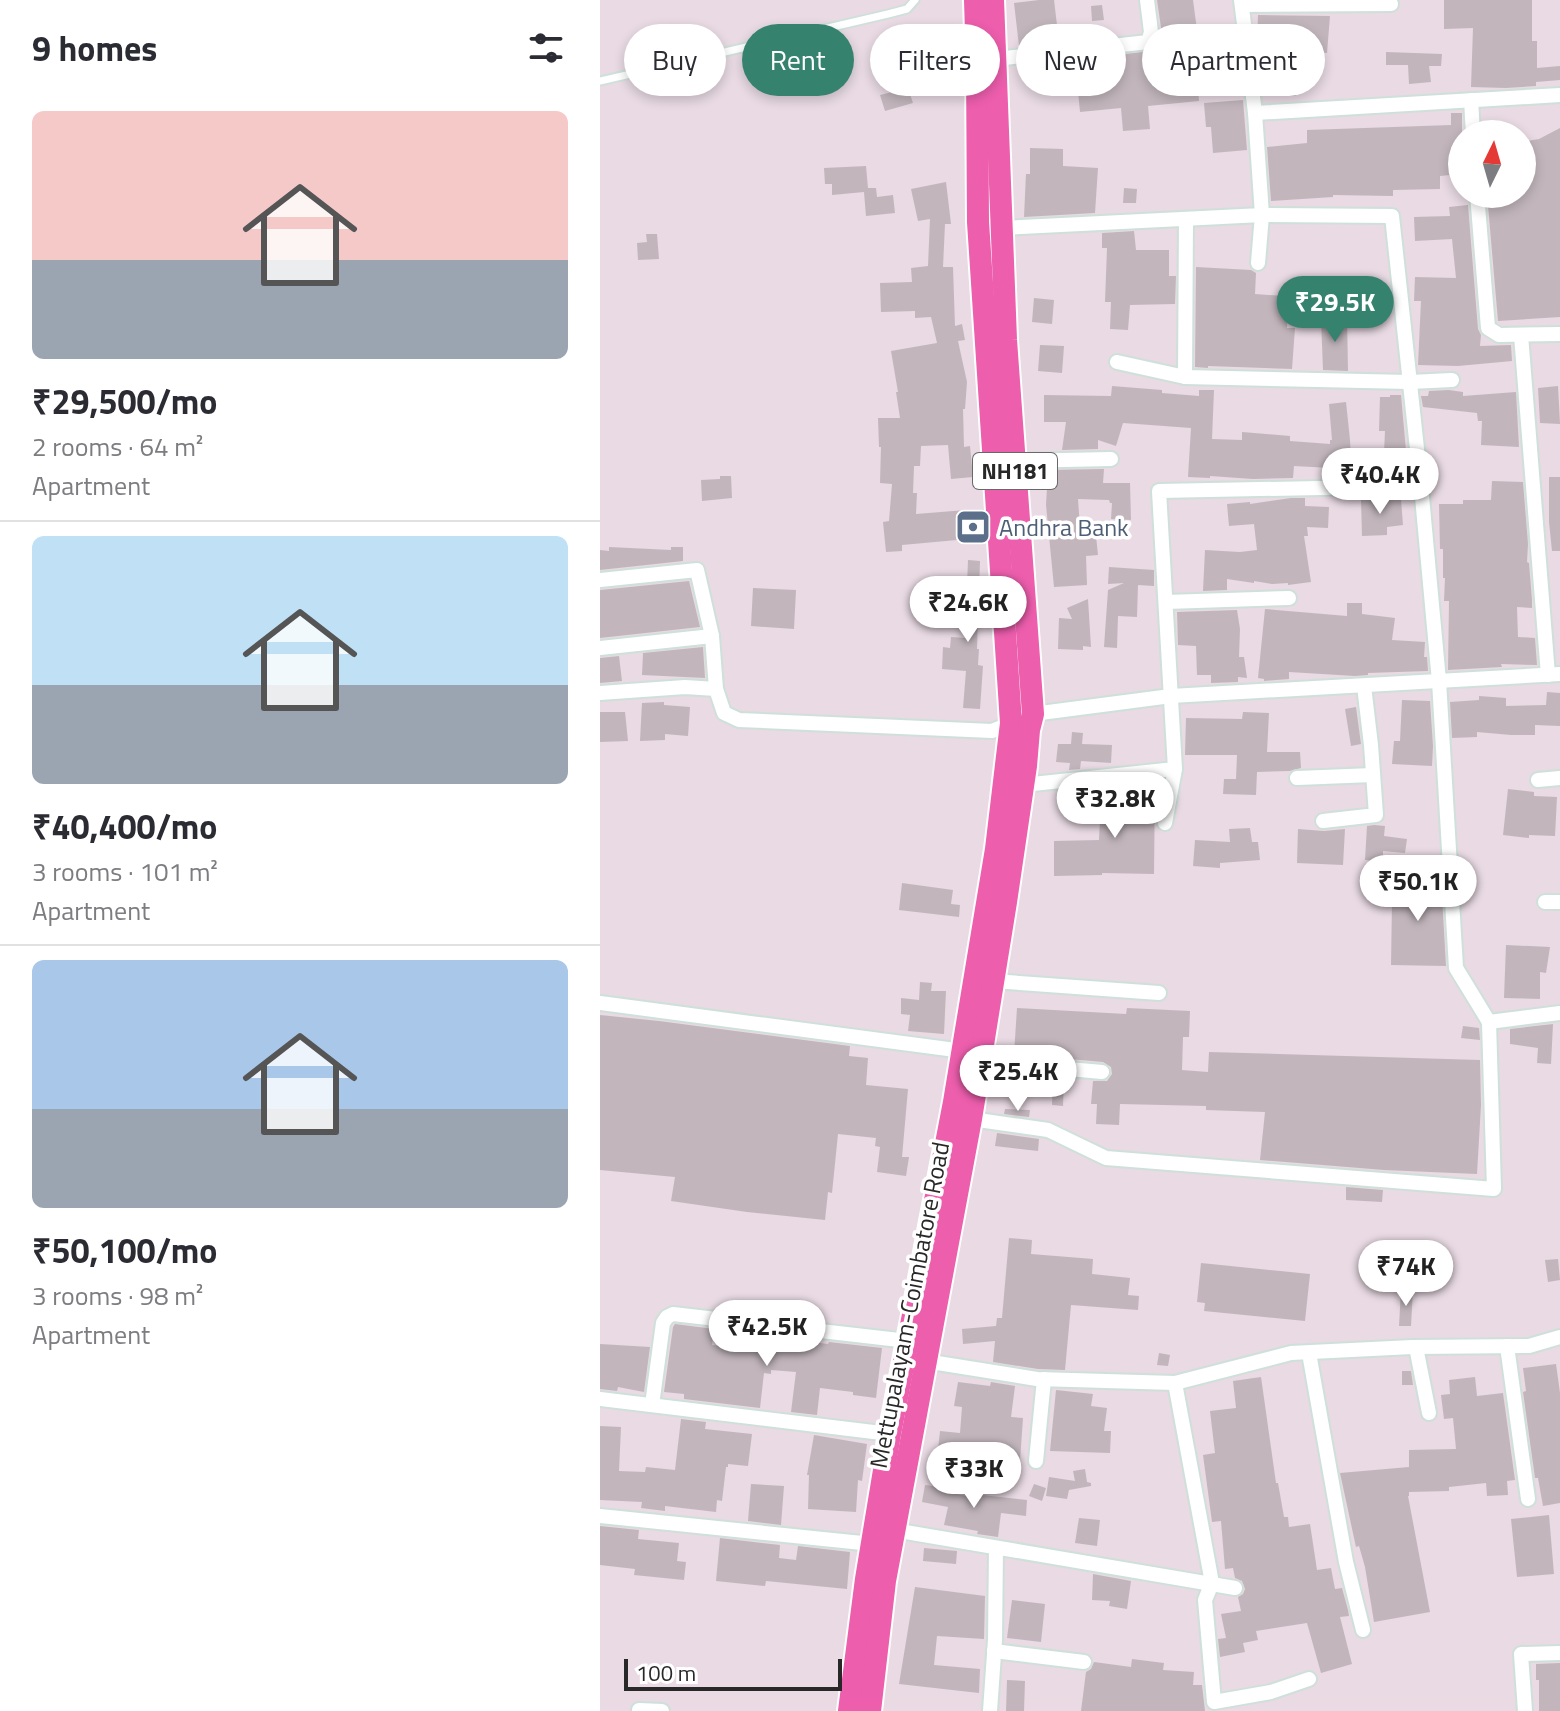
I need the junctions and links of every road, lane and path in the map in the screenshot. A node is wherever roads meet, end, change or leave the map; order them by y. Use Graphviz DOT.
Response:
graph roads {
  1 [pos="915,0"];
  2 [pos="975,0"];
  3 [pos="993,0"];
  4 [pos="1147,0"];
  5 [pos="1242,3"];
  6 [pos="1391,4"];
  7 [pos="994,24"];
  8 [pos="1000,59"];
  9 [pos="600,81"];
  10 [pos="1560,95"];
  11 [pos="997,96"];
  12 [pos="1471,100"];
  13 [pos="1255,113"];
  14 [pos="1472,120"];
  15 [pos="1478,208"];
  16 [pos="1262,215"];
  17 [pos="1186,219"];
  18 [pos="1001,228"];
  19 [pos="1258,263"];
  20 [pos="1560,334"];
  21 [pos="1521,335"];
  22 [pos="1117,362"];
  23 [pos="1185,377"];
  24 [pos="1452,380"];
  25 [pos="1410,382"];
  26 [pos="1111,459"];
  27 [pos="1014,461"];
  28 [pos="1421,486"];
  29 [pos="600,580"];
  30 [pos="1289,598"];
  31 [pos="1166,602"];
  32 [pos="712,636"];
  33 [pos="600,648"];
  34 [pos="1554,674"];
  35 [pos="1439,681"];
  36 [pos="1364,686"];
  37 [pos="716,689"];
  38 [pos="600,693"];
  39 [pos="1171,696"];
  40 [pos="1033,714"];
  41 [pos="1011,723"];
  42 [pos="1175,769"];
  43 [pos="1373,775"];
  44 [pos="1297,778"];
  45 [pos="1560,778"];
  46 [pos="1538,780"];
  47 [pos="1023,785"];
  48 [pos="1323,821"];
  49 [pos="1165,823"];
  50 [pos="993,981"];
  51 [pos="1159,993"];
  52 [pos="600,1003"];
  53 [pos="1560,1013"];
  54 [pos="1489,1022"];
  55 [pos="972,1056"];
  56 [pos="1102,1072"];
  57 [pos="971,1119"];
  58 [pos="1560,1337"];
  59 [pos="908,1341"];
  60 [pos="1507,1346"];
  61 [pos="1416,1347"];
  62 [pos="1309,1353"];
  63 [pos="925,1361"];
  64 [pos="1044,1379"];
  65 [pos="1175,1383"];
  66 [pos="600,1399"];
  67 [pos="652,1405"];
  68 [pos="1429,1413"];
  69 [pos="890,1434"];
  70 [pos="1036,1461"];
  71 [pos="1528,1499"];
  72 [pos="600,1516"];
  73 [pos="883,1538"];
  74 [pos="996,1548"];
  75 [pos="875,1580"];
  76 [pos="1212,1583"];
  77 [pos="1235,1588"];
  78 [pos="1363,1630"];
  79 [pos="994,1651"];
  80 [pos="1560,1653"];
  81 [pos="1084,1662"];
  82 [pos="1309,1679"];
  83 [pos="1212,1707"];
  84 [pos="639,1710"];
  85 [pos="662,1711"];
  86 [pos="849,1711"];
  87 [pos="870,1711"];
  88 [pos="990,1711"];
  89 [pos="1525,1711"];
  1 -- 9 [label="lane"];
  2 -- 41 [label="highway, NH181"];
  3 -- 7 [label="highway, Mettupalayam-Coimbatore Road / NH181"];
  4 -- 8 [label="street"];
  5 -- 6 [label="street"];
  5 -- 13 [label="street"];
  10 -- 12 [label="street"];
  11 -- 18 [label="highway, Mettupalayam-Coimbatore Road / NH181"];
  12 -- 13 [label="street"];
  12 -- 14 [label="street"];
  13 -- 16 [label="street"];
  15 -- 21 [label="street"];
  16 -- 17 [label="street"];
  16 -- 19 [label="street"];
  16 -- 25 [label="street"];
  17 -- 18 [label="street"];
  17 -- 23 [label="street"];
  18 -- 27 [label="highway, Mettupalayam-Coimbatore Road / NH181"];
  20 -- 21 [label="street"];
  21 -- 34 [label="street"];
  22 -- 23 [label="street"];
  23 -- 25 [label="street"];
  24 -- 25 [label="street"];
  25 -- 28 [label="street"];
  26 -- 27 [label="street"];
  27 -- 40 [label="highway, Mettupalayam-Coimbatore Road / NH181"];
  28 -- 31 [label="street"];
  28 -- 35 [label="street"];
  29 -- 32 [label="street"];
  30 -- 31 [label="street"];
  31 -- 39 [label="street"];
  32 -- 33 [label="street"];
  32 -- 37 [label="street"];
  34 -- 35 [label="street"];
  35 -- 36 [label="street"];
  35 -- 54 [label="street"];
  36 -- 39 [label="street"];
  36 -- 43 [label="street"];
  37 -- 38 [label="street"];
  37 -- 41 [label="street"];
  39 -- 40 [label="street"];
  39 -- 42 [label="street"];
  40 -- 41 [label="street"];
  40 -- 47 [label="highway, Mettupalayam-Coimbatore Road / NH181"];
  41 -- 55 [label="highway, NH181"];
  42 -- 47 [label="street"];
  42 -- 49 [label="street"];
  43 -- 44 [label="street"];
  43 -- 48 [label="street"];
  45 -- 46 [label="street"];
  47 -- 50 [label="highway, Mettupalayam-Coimbatore Road / NH181"];
  50 -- 51 [label="street"];
  50 -- 55 [label="highway, Mettupalayam-Coimbatore Road / NH181"];
  52 -- 55 [label="street"];
  53 -- 54 [label="street"];
  54 -- 57 [label="street"];
  55 -- 56 [label="street"];
  55 -- 57 [label="highway, Mettupalayam-Coimbatore Road / NH181"];
  55 -- 59 [label="highway, NH181"];
  57 -- 63 [label="highway, Mettupalayam-Coimbatore Road / NH181"];
  58 -- 60 [label="street"];
  59 -- 67 [label="street"];
  59 -- 69 [label="highway, NH181"];
  60 -- 61 [label="street"];
  60 -- 71 [label="street"];
  61 -- 62 [label="street"];
  61 -- 68 [label="street"];
  62 -- 65 [label="street"];
  62 -- 78 [label="street"];
  63 -- 64 [label="street"];
  63 -- 73 [label="highway, Mettupalayam-Coimbatore Road / NH181"];
  64 -- 65 [label="street"];
  64 -- 70 [label="street"];
  65 -- 76 [label="street"];
  66 -- 67 [label="street"];
  67 -- 69 [label="street"];
  69 -- 73 [label="highway, NH181"];
  72 -- 73 [label="street"];
  73 -- 74 [label="street"];
  73 -- 75 [label="highway, Mettupalayam-Coimbatore Road / NH181"];
  74 -- 76 [label="street"];
  74 -- 79 [label="street"];
  75 -- 86 [label="highway, NH181"];
  75 -- 87 [label="highway, Mettupalayam-Coimbatore Road / NH181"];
  76 -- 77 [label="street"];
  76 -- 83 [label="street"];
  79 -- 81 [label="street"];
  79 -- 88 [label="street"];
  80 -- 89 [label="street"];
  82 -- 83 [label="street"];
  84 -- 85 [label="street"];
}
